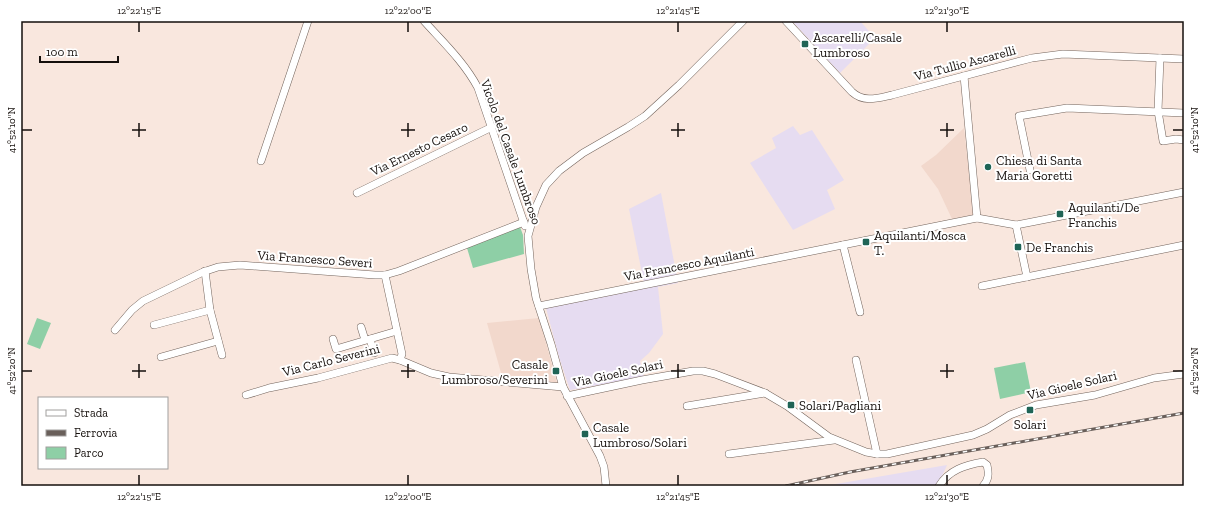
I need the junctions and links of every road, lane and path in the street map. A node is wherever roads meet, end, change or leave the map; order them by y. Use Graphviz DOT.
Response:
graph roads {
  1 [pos="308,21"];
  2 [pos="424,21"];
  3 [pos="743,21"];
  4 [pos="786,21"];
  5 [pos="1160,58"];
  6 [pos="1184,59"];
  7 [pos="964,76"];
  8 [pos="1158,111"];
  9 [pos="1184,112"];
  10 [pos="492,127"];
  11 [pos="1184,140"];
  12 [pos="261,161"];
  13 [pos="1030,170"];
  14 [pos="1183,192"];
  15 [pos="357,193"];
  16 [pos="1184,200"];
  17 [pos="977,218"];
  18 [pos="524,222"];
  19 [pos="1016,225"];
  20 [pos="528,236"];
  21 [pos="843,245"];
  22 [pos="1184,245"];
  23 [pos="205,271"];
  24 [pos="385,275"];
  25 [pos="1027,277"];
  26 [pos="982,286"];
  27 [pos="539,306"];
  28 [pos="210,310"];
  29 [pos="860,312"];
  30 [pos="154,325"];
  31 [pos="361,327"];
  32 [pos="115,330"];
  33 [pos="397,331"];
  34 [pos="333,339"];
  35 [pos="367,340"];
  36 [pos="218,341"];
  37 [pos="374,353"];
  38 [pos="222,355"];
  39 [pos="161,356"];
  40 [pos="400,360"];
  41 [pos="856,360"];
  42 [pos="1184,374"];
  43 [pos="563,387"];
  44 [pos="765,394"];
  45 [pos="246,395"];
  46 [pos="568,396"];
  47 [pos="687,406"];
  48 [pos="834,440"];
  49 [pos="729,454"];
  50 [pos="877,454"];
  51 [pos="606,486"];
  52 [pos="939,486"];
  53 [pos="983,486"];
  1 -- 12 [label="street"];
  2 -- 10 [label="street, Vicolo del Casale Lumbroso"];
  3 -- 20 [label="street"];
  4 -- 7 [label="street, Via Tullio Ascarelli"];
  5 -- 6 [label="street, Via Tullio Ascarelli"];
  5 -- 7 [label="street, Via Tullio Ascarelli"];
  5 -- 8 [label="street"];
  7 -- 17 [label="street"];
  8 -- 9 [label="street"];
  8 -- 11 [label="street"];
  8 -- 13 [label="street"];
  10 -- 15 [label="street, Via Ernesto Cesaro"];
  10 -- 18 [label="street, Vicolo del Casale Lumbroso"];
  14 -- 16 [label="street"];
  14 -- 19 [label="street, Via Francesco Aquilanti"];
  17 -- 19 [label="street, Via Francesco Aquilanti"];
  17 -- 21 [label="street, Via Francesco Aquilanti"];
  18 -- 20 [label="street, Vicolo del Casale Lumbroso"];
  18 -- 24 [label="street, Via Francesco Severi"];
  19 -- 25 [label="street"];
  20 -- 27 [label="street"];
  21 -- 27 [label="street, Via Francesco Aquilanti"];
  21 -- 29 [label="street"];
  22 -- 25 [label="street"];
  23 -- 24 [label="street, Via Francesco Severi"];
  23 -- 28 [label="street"];
  23 -- 32 [label="street, Via Francesco Severi"];
  24 -- 33 [label="street"];
  25 -- 26 [label="street"];
  27 -- 43 [label="street"];
  28 -- 30 [label="street"];
  28 -- 36 [label="street"];
  31 -- 35 [label="street"];
  33 -- 35 [label="street"];
  33 -- 40 [label="street"];
  34 -- 35 [label="street"];
  35 -- 37 [label="street"];
  36 -- 38 [label="street"];
  36 -- 39 [label="street"];
  40 -- 43 [label="street, Via Carlo Severini"];
  40 -- 45 [label="street, Via Carlo Severini"];
  41 -- 50 [label="street"];
  42 -- 50 [label="street, Via Gioele Solari"];
  43 -- 46 [label="street"];
  44 -- 46 [label="street, Via Gioele Solari"];
  44 -- 47 [label="street"];
  44 -- 48 [label="street, Via Gioele Solari"];
  46 -- 51 [label="street"];
  48 -- 49 [label="street"];
  48 -- 50 [label="street, Via Gioele Solari"];
  52 -- 53 [label="street"];
}
